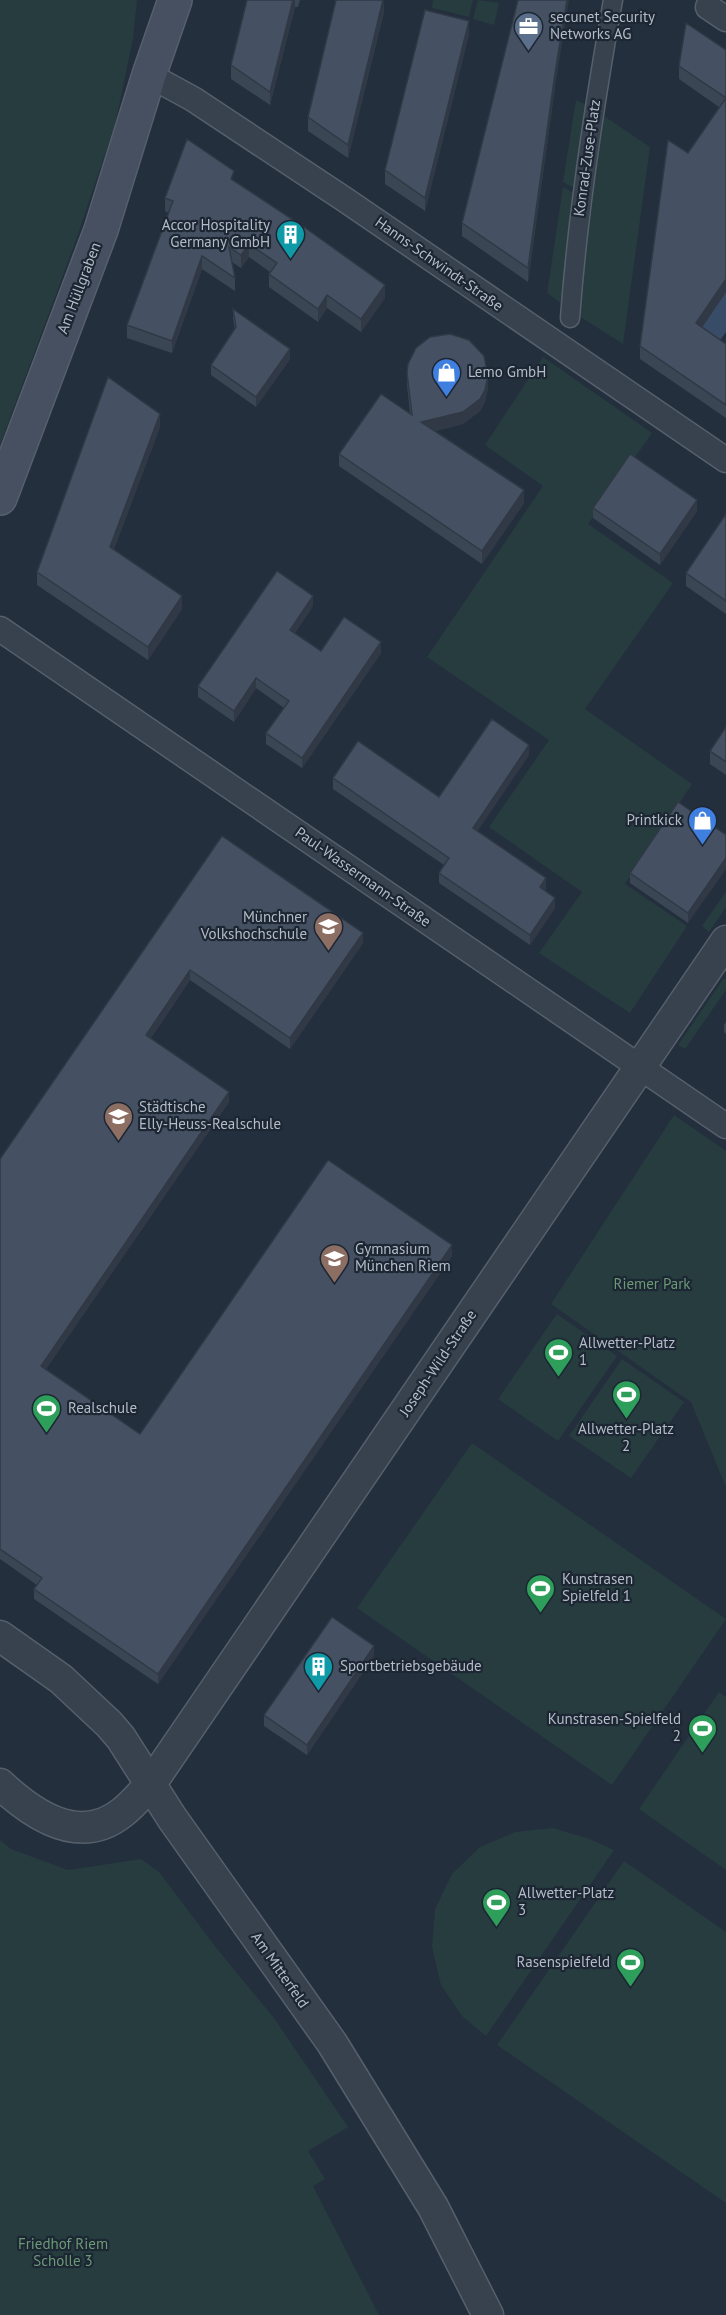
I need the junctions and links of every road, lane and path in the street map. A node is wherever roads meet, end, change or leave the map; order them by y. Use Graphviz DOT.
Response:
graph roads {
  1 [pos="156,0"];
  2 [pos="175,0"];
  3 [pos="613,0"];
  4 [pos="149,75"];
  5 [pos="570,318"];
  6 [pos="726,460"];
  7 [pos="0,498"];
  8 [pos="0,629"];
  9 [pos="726,941"];
  10 [pos="639,1067"];
  11 [pos="726,1126"];
  12 [pos="0,1636"];
  13 [pos="0,1784"];
  14 [pos="150,1785"];
  15 [pos="488,2315"];
  1 -- 4 [label="main road, Am Hüllgraben"];
  2 -- 4 [label="main road, Am Hüllgraben"];
  3 -- 5 [label="street, Konrad-Zuse-Platz"];
  4 -- 6 [label="street, Hanns-Schwindt-Straße"];
  4 -- 7 [label="main road, Am Hüllgraben"];
  8 -- 10 [label="street, Paul-Wassermann-Straße"];
  9 -- 10 [label="street, Joseph-Wild-Straße"];
  10 -- 11 [label="street, Paul-Wassermann-Straße"];
  10 -- 14 [label="street, Joseph-Wild-Straße"];
  12 -- 14 [label="street, Am Mitterfeld"];
  13 -- 14 [label="street"];
  14 -- 15 [label="street, Am Mitterfeld"];
}
